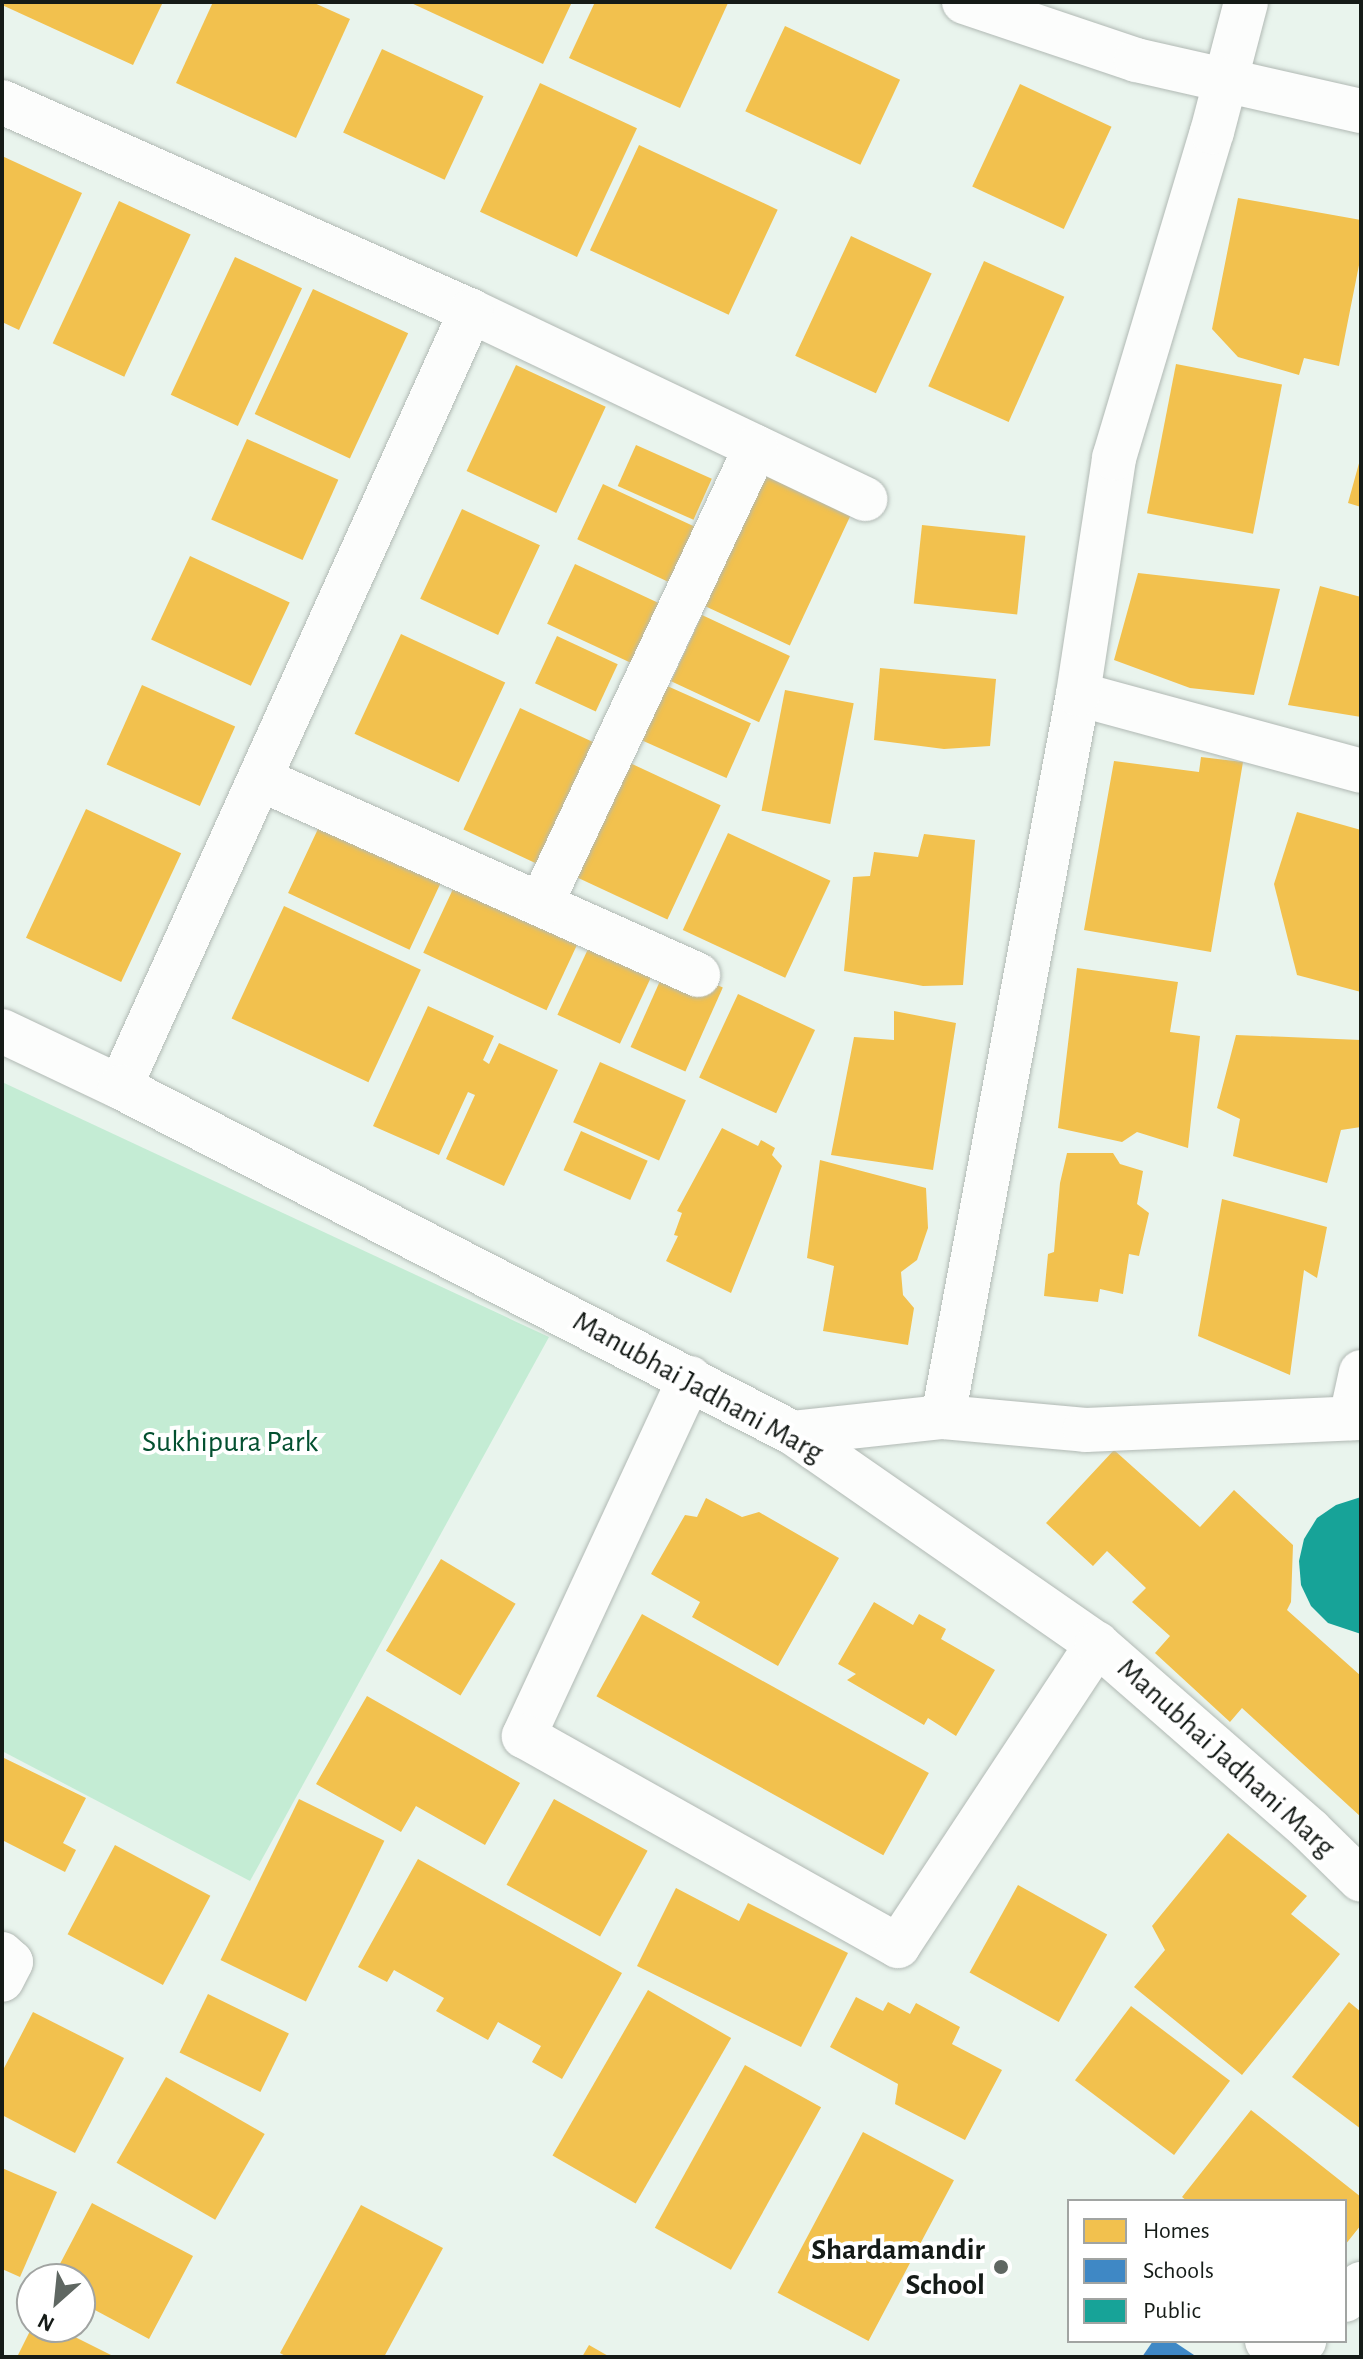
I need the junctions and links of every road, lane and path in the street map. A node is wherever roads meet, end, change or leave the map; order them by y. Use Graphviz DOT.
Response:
graph roads {
  1 [pos="964,2"];
  2 [pos="1246,2"];
  3 [pos="1224,81"];
  4 [pos="2,102"];
  5 [pos="1361,111"];
  6 [pos="471,311"];
  7 [pos="756,447"];
  8 [pos="865,499"];
  9 [pos="1078,694"];
  10 [pos="1361,771"];
  11 [pos="260,779"];
  12 [pos="541,904"];
  13 [pos="698,975"];
  14 [pos="2,1031"];
  15 [pos="120,1087"];
  16 [pos="1361,1372"];
  17 [pos="690,1378"];
  18 [pos="943,1417"];
  19 [pos="1356,1418"];
  20 [pos="793,1433"];
  21 [pos="1097,1644"];
  22 [pos="1361,1880"];
  23 [pos="2,1954"];
  24 [pos="2,1980"];
  25 [pos="1270,2343"];
  26 [pos="1302,2343"];
  1 -- 3 [label="street"];
  2 -- 3 [label="street"];
  3 -- 5 [label="street"];
  3 -- 9 [label="street"];
  4 -- 6 [label="street"];
  6 -- 7 [label="street"];
  6 -- 11 [label="street"];
  7 -- 8 [label="street"];
  7 -- 12 [label="street"];
  9 -- 10 [label="street"];
  9 -- 18 [label="street"];
  11 -- 12 [label="street"];
  11 -- 15 [label="street"];
  12 -- 13 [label="street"];
  14 -- 15 [label="street, Manubhai Jadhani Marg"];
  15 -- 17 [label="street, Manubhai Jadhani Marg"];
  16 -- 19 [label="street"];
  17 -- 20 [label="street, Manubhai Jadhani Marg"];
  17 -- 21 [label="street"];
  18 -- 19 [label="street"];
  18 -- 20 [label="street"];
  20 -- 21 [label="street, Manubhai Jadhani Marg"];
  21 -- 22 [label="street, Manubhai Jadhani Marg"];
  23 -- 24 [label="street"];
  25 -- 26 [label="street"];
}
